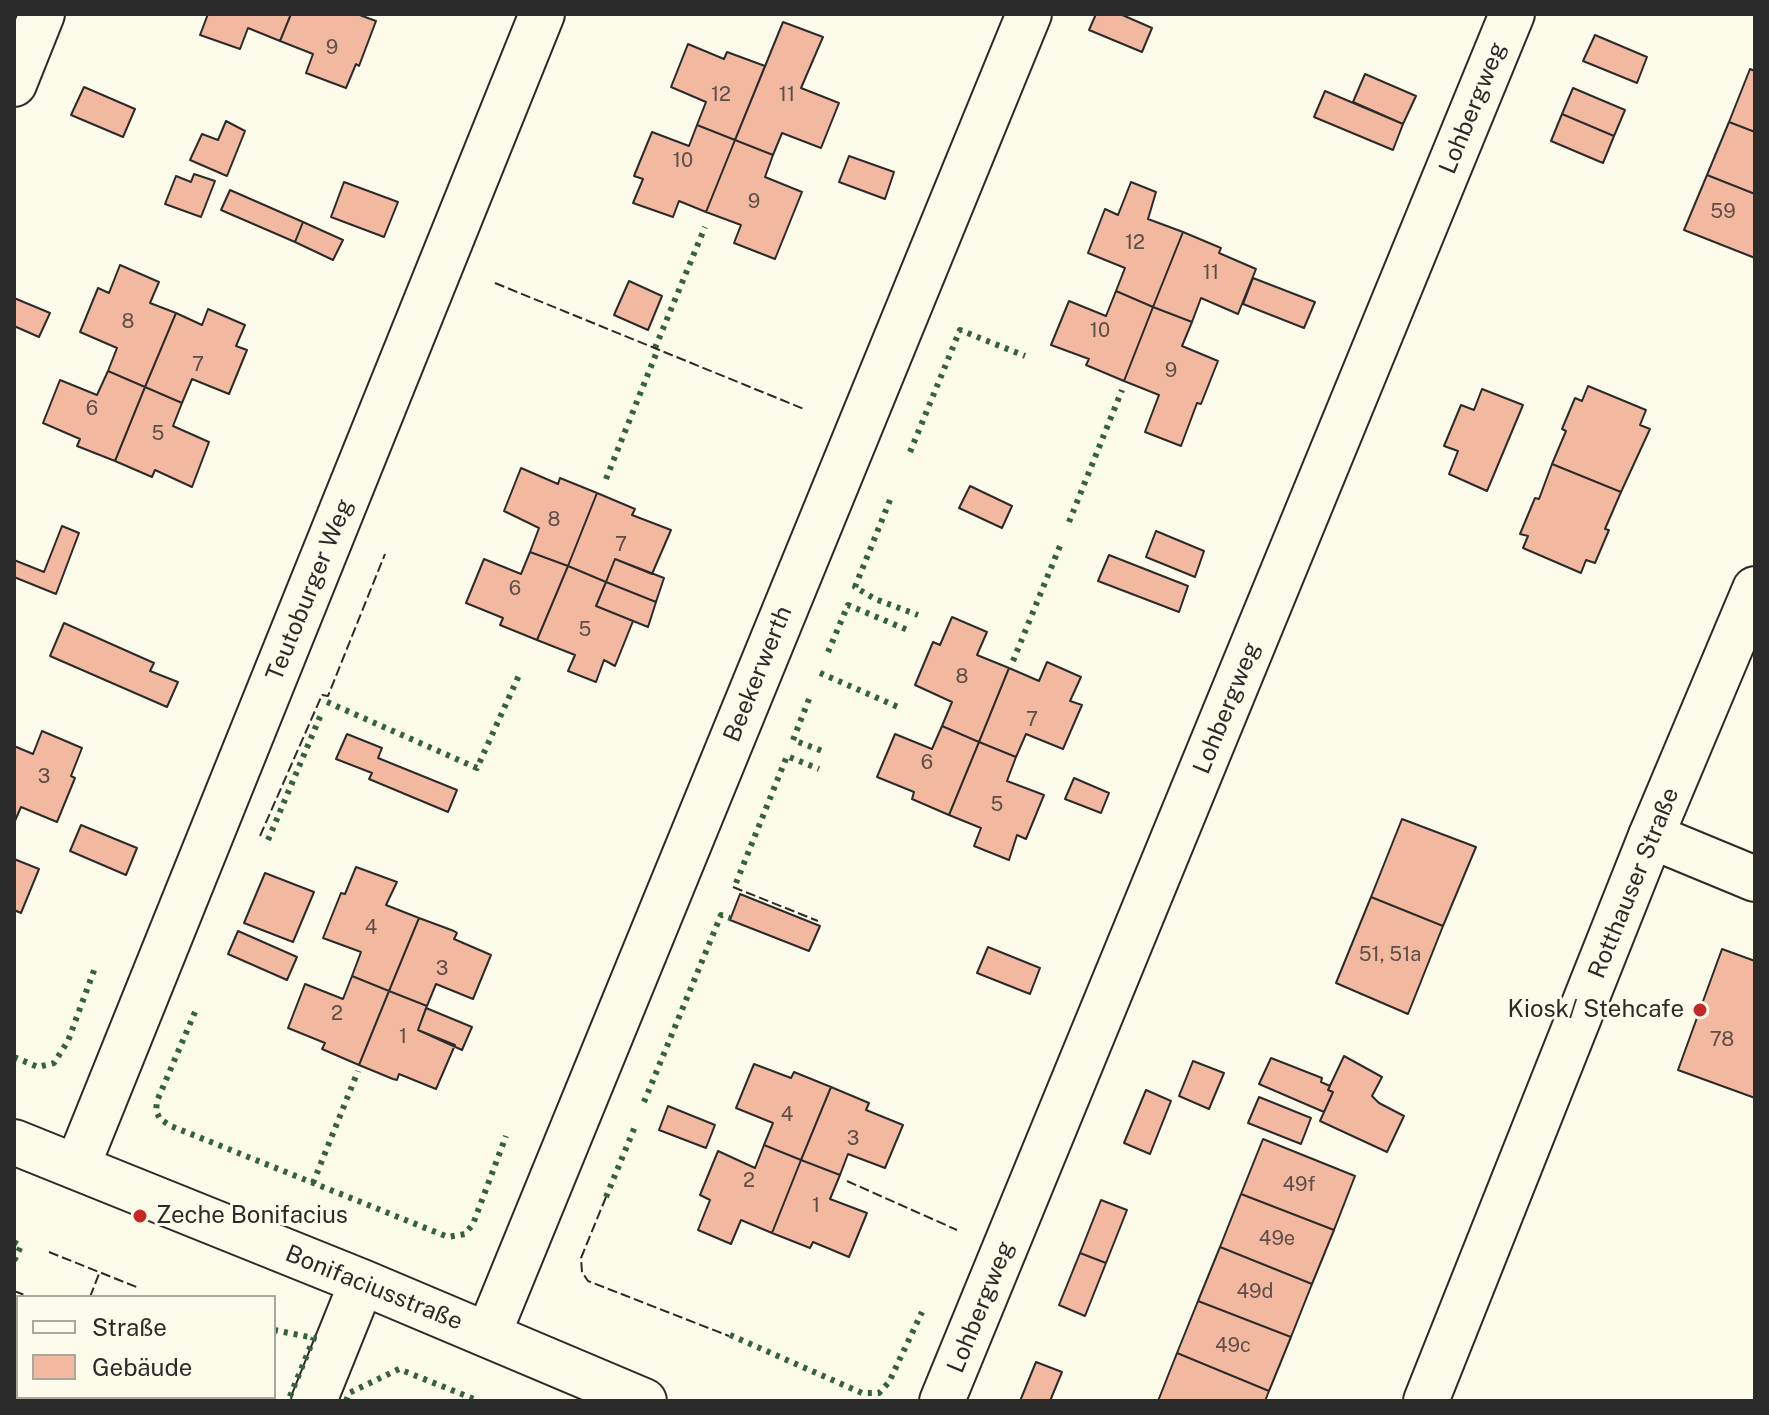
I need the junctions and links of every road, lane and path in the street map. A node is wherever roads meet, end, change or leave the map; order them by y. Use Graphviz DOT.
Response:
graph roads {
  1 [pos="42,14"];
  2 [pos="542,14"];
  3 [pos="1029,14"];
  4 [pos="1512,14"];
  5 [pos="14,84"];
  6 [pos="1755,589"];
  7 [pos="1651,836"];
  8 [pos="1755,879"];
  9 [pos="14,1142"];
  10 [pos="77,1167"];
  11 [pos="362,1282"];
  12 [pos="488,1335"];
  13 [pos="314,1401"];
  14 [pos="644,1401"];
  15 [pos="942,1401"];
  16 [pos="1426,1401"];
  1 -- 5 [label="street"];
  2 -- 10 [label="street, Teutoburger Weg"];
  3 -- 12 [label="street, Beekerwerth"];
  4 -- 15 [label="street, Lohbergweg"];
  6 -- 7 [label="street, Rotthauser Straße"];
  7 -- 8 [label="street"];
  7 -- 16 [label="street, Rotthauser Straße"];
  9 -- 10 [label="street, Bonifaciusstraße"];
  10 -- 11 [label="street, Bonifaciusstraße"];
  11 -- 12 [label="street, Bonifaciusstraße"];
  11 -- 13 [label="street"];
  12 -- 14 [label="street, Bonifaciusstraße"];
}
